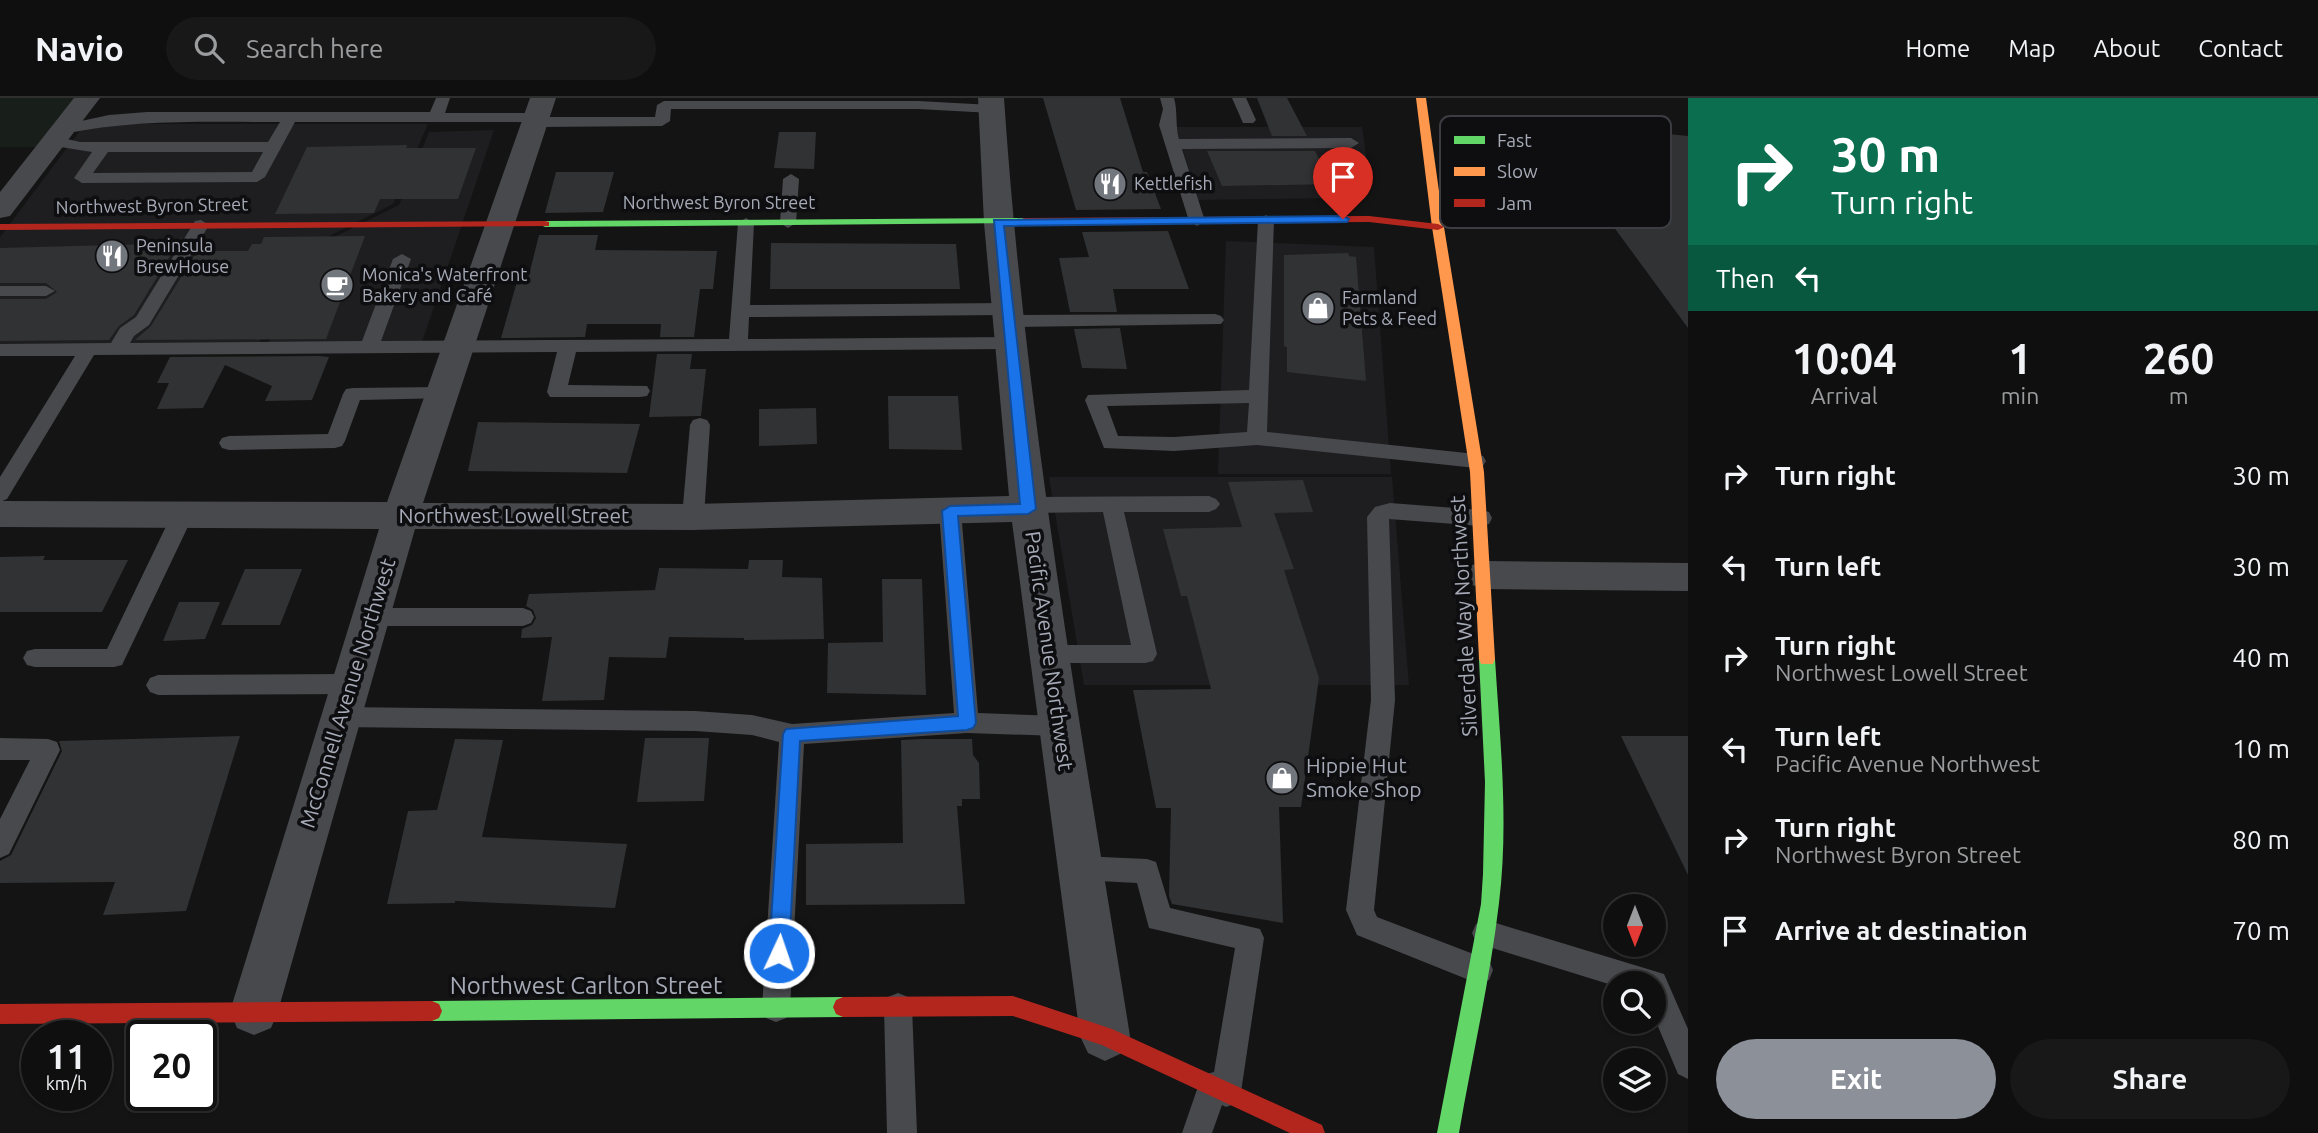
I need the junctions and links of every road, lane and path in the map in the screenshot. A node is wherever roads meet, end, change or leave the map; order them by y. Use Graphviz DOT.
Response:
graph roads {
  1 [pos="87,98"];
  2 [pos="443,98"];
  3 [pos="1167,98"];
  4 [pos="1239,98"];
  5 [pos="1421,98"];
  6 [pos="927,102"];
  7 [pos="991,103"];
  8 [pos="539,113"];
  9 [pos="290,117"];
  10 [pos="436,117"];
  11 [pos="1248,120"];
  12 [pos="58,135"];
  13 [pos="1351,143"];
  14 [pos="1173,144"];
  15 [pos="103,147"];
  16 [pos="273,147"];
  17 [pos="791,179"];
  18 [pos="0,210"];
  19 [pos="1266,220"];
  20 [pos="1197,221"];
  21 [pos="502,223"];
  22 [pos="746,223"];
  23 [pos="788,223"];
  24 [pos="998,223"];
  25 [pos="201,225"];
  26 [pos="0,227"];
  27 [pos="1438,227"];
  28 [pos="402,259"];
  29 [pos="0,291"];
  30 [pos="46,291"];
  31 [pos="741,311"];
  32 [pos="1215,320"];
  33 [pos="1008,325"];
  34 [pos="738,346"];
  35 [pos="568,347"];
  36 [pos="369,348"];
  37 [pos="456,348"];
  38 [pos="88,350"];
  39 [pos="117,350"];
  40 [pos="0,351"];
  41 [pos="640,391"];
  42 [pos="441,393"];
  43 [pos="1259,396"];
  44 [pos="700,425"];
  45 [pos="1257,438"];
  46 [pos="229,443"];
  47 [pos="1476,461"];
  48 [pos="0,494"];
  49 [pos="1112,504"];
  50 [pos="1209,504"];
  51 [pos="1028,507"];
  52 [pos="950,511"];
  53 [pos="0,514"];
  54 [pos="183,514"];
  55 [pos="401,515"];
  56 [pos="693,517"];
  57 [pos="1481,518"];
  58 [pos="1485,575"];
  59 [pos="1688,577"];
  60 [pos="370,617"];
  61 [pos="523,617"];
  62 [pos="1049,654"];
  63 [pos="35,658"];
  64 [pos="158,685"];
  65 [pos="345,701"];
  66 [pos="967,723"];
  67 [pos="1060,726"];
  68 [pos="792,734"];
  69 [pos="0,749"];
  70 [pos="0,846"];
  71 [pos="1080,868"];
  72 [pos="1486,933"];
  73 [pos="1479,970"];
  74 [pos="1611,971"];
  75 [pos="898,1007"];
  76 [pos="776,1008"];
  77 [pos="254,1011"];
  78 [pos="1666,1012"];
  79 [pos="0,1014"];
  80 [pos="1105,1036"];
  81 [pos="1688,1064"];
  82 [pos="1220,1089"];
  83 [pos="902,1133"];
  84 [pos="1197,1133"];
  85 [pos="1314,1133"];
  86 [pos="1448,1133"];
  1 -- 12 [label="street"];
  2 -- 10 [label="lane"];
  3 -- 14 [label="lane"];
  4 -- 11 [label="lane"];
  5 -- 27 [label="street, Silverdale Way Northwest"];
  6 -- 7 [label="lane"];
  6 -- 8 [label="lane"];
  7 -- 24 [label="street, Pacific Avenue Northwest"];
  8 -- 10 [label="lane"];
  8 -- 21 [label="street, McConnell Avenue Northwest"];
  9 -- 10 [label="lane"];
  9 -- 12 [label="lane"];
  9 -- 16 [label="lane"];
  12 -- 15 [label="lane"];
  12 -- 18 [label="street"];
  13 -- 14 [label="lane"];
  14 -- 20 [label="lane"];
  15 -- 16 [label="lane"];
  15 -- 16 [label="lane"];
  17 -- 23 [label="lane"];
  19 -- 20 [label="street, Northwest Byron Street"];
  19 -- 27 [label="street, Northwest Byron Street"];
  19 -- 43 [label="lane"];
  20 -- 24 [label="street, Northwest Byron Street"];
  21 -- 22 [label="street, Northwest Byron Street"];
  21 -- 25 [label="street, Northwest Byron Street"];
  21 -- 37 [label="street, McConnell Avenue Northwest"];
  22 -- 23 [label="street, Northwest Byron Street"];
  22 -- 31 [label="lane"];
  23 -- 24 [label="street, Northwest Byron Street"];
  24 -- 33 [label="street, Pacific Avenue Northwest"];
  25 -- 26 [label="street, Northwest Byron Street"];
  25 -- 39 [label="lane"];
  27 -- 47 [label="street, Silverdale Way Northwest"];
  28 -- 36 [label="lane"];
  29 -- 30 [label="lane"];
  31 -- 33 [label="lane"];
  31 -- 34 [label="lane"];
  32 -- 33 [label="lane"];
  33 -- 34 [label="lane"];
  33 -- 51 [label="street, Pacific Avenue Northwest"];
  34 -- 35 [label="lane"];
  35 -- 37 [label="lane"];
  35 -- 41 [label="lane"];
  36 -- 37 [label="lane"];
  36 -- 39 [label="lane"];
  37 -- 42 [label="street, McConnell Avenue Northwest"];
  38 -- 39 [label="lane"];
  38 -- 40 [label="lane"];
  38 -- 48 [label="lane"];
  42 -- 46 [label="lane"];
  42 -- 55 [label="street, McConnell Avenue Northwest"];
  43 -- 45 [label="lane"];
  43 -- 45 [label="lane"];
  44 -- 56 [label="lane"];
  45 -- 47 [label="lane"];
  47 -- 57 [label="street, Silverdale Way Northwest"];
  49 -- 50 [label="lane"];
  49 -- 51 [label="lane"];
  49 -- 62 [label="lane"];
  51 -- 52 [label="street, Northwest Lowell Street"];
  51 -- 62 [label="street, Pacific Avenue Northwest"];
  52 -- 56 [label="street, Northwest Lowell Street"];
  52 -- 66 [label="lane"];
  53 -- 54 [label="street, Northwest Lowell Street"];
  54 -- 55 [label="street, Northwest Lowell Street"];
  54 -- 63 [label="lane"];
  55 -- 56 [label="street, Northwest Lowell Street"];
  55 -- 60 [label="street, McConnell Avenue Northwest"];
  57 -- 58 [label="street, Silverdale Way Northwest"];
  57 -- 73 [label="lane"];
  58 -- 59 [label="street"];
  58 -- 72 [label="street, Silverdale Way Northwest"];
  60 -- 61 [label="lane"];
  60 -- 65 [label="street, McConnell Avenue Northwest"];
  62 -- 67 [label="street, Pacific Avenue Northwest"];
  64 -- 65 [label="lane"];
  65 -- 68 [label="lane"];
  65 -- 77 [label="street, McConnell Avenue Northwest"];
  66 -- 67 [label="lane"];
  66 -- 68 [label="lane"];
  67 -- 71 [label="street, Pacific Avenue Northwest"];
  68 -- 76 [label="lane"];
  69 -- 70 [label="lane"];
  71 -- 80 [label="street, Pacific Avenue Northwest"];
  71 -- 82 [label="lane"];
  72 -- 73 [label="street, Silverdale Way Northwest"];
  72 -- 74 [label="lane"];
  73 -- 86 [label="street, Silverdale Way Northwest"];
  75 -- 76 [label="street, Northwest Carlton Street"];
  75 -- 80 [label="street, Northwest Carlton Street"];
  75 -- 83 [label="lane"];
  76 -- 77 [label="street, Northwest Carlton Street"];
  77 -- 79 [label="street, Northwest Carlton Street"];
  78 -- 81 [label="lane"];
  80 -- 82 [label="street, Northwest Carlton Street"];
  82 -- 84 [label="lane"];
  82 -- 85 [label="street, Northwest Carlton Street"];
}
